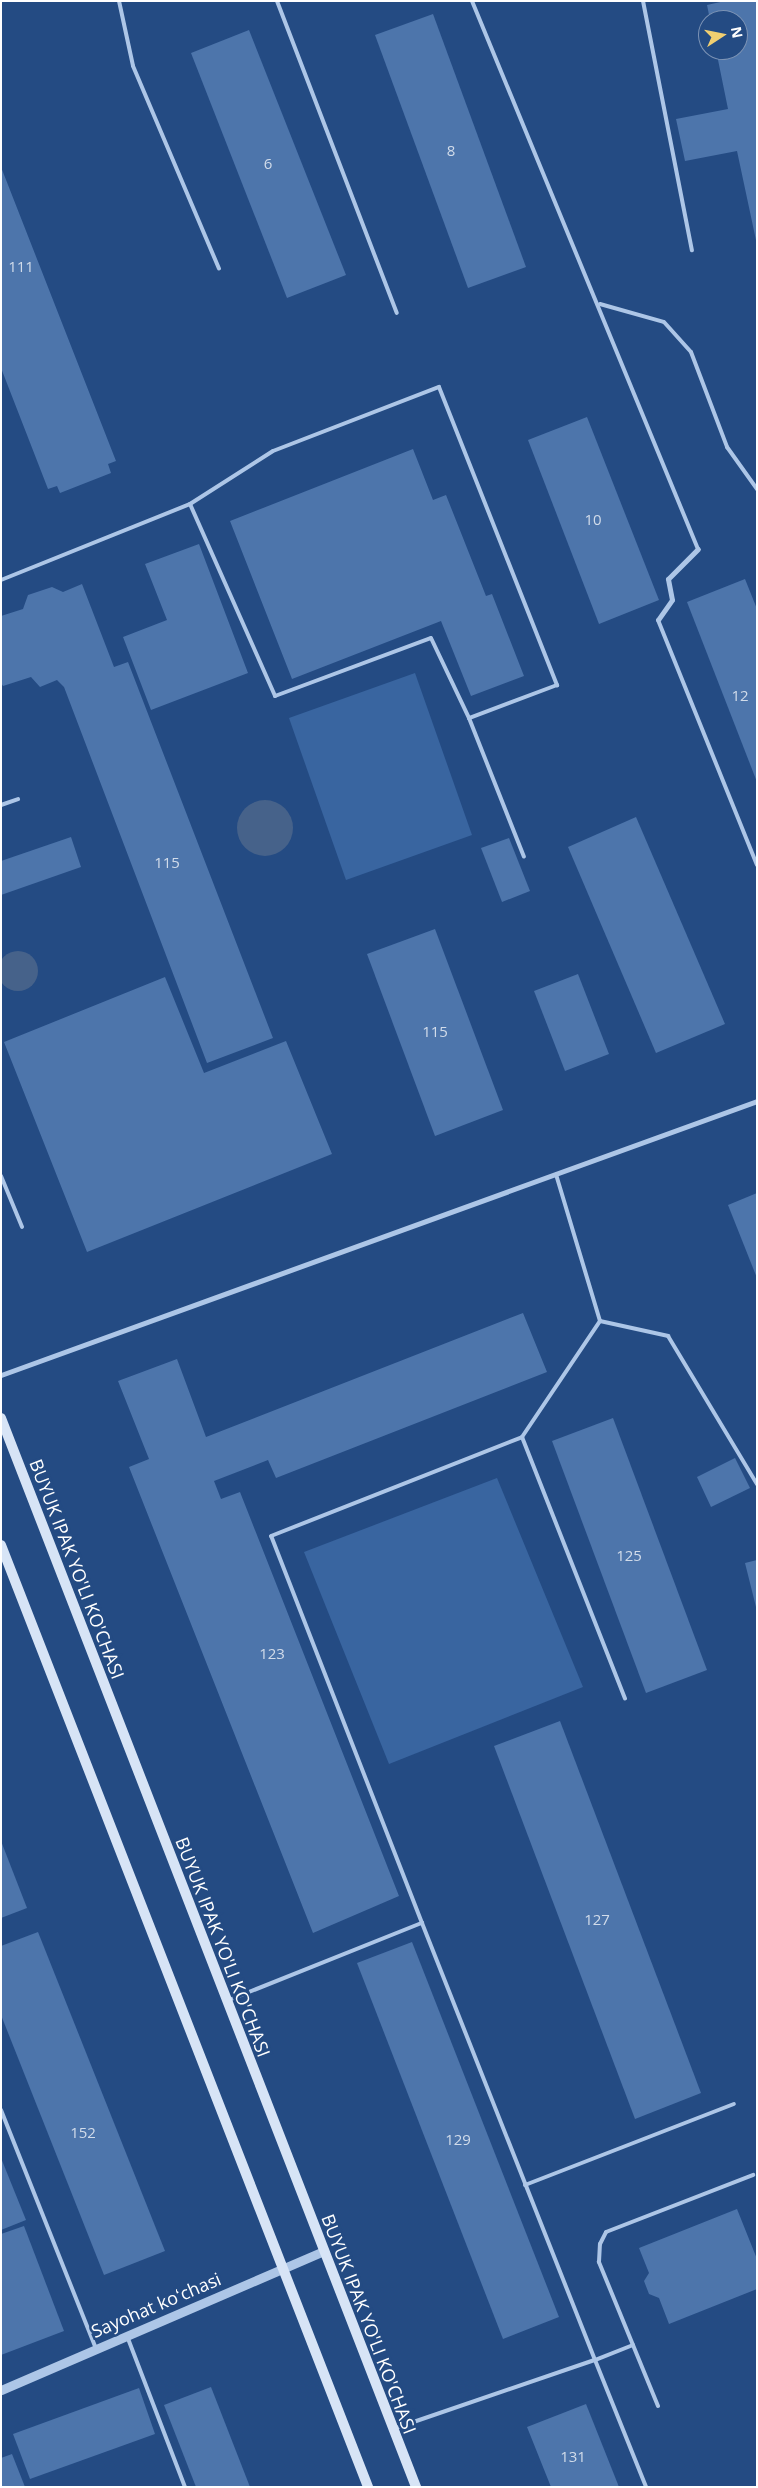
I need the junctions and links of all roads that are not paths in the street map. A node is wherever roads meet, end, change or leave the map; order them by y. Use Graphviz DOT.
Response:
graph roads {
  1 [pos="119,1"];
  2 [pos="278,1"];
  3 [pos="472,1"];
  4 [pos="643,1"];
  5 [pos="692,250"];
  6 [pos="219,269"];
  7 [pos="600,304"];
  8 [pos="397,312"];
  9 [pos="757,489"];
  10 [pos="190,504"];
  11 [pos="698,549"];
  12 [pos="1,580"];
  13 [pos="658,620"];
  14 [pos="469,718"];
  15 [pos="18,799"];
  16 [pos="1,805"];
  17 [pos="524,857"];
  18 [pos="757,865"];
  19 [pos="757,1101"];
  20 [pos="556,1174"];
  21 [pos="1,1176"];
  22 [pos="22,1227"];
  23 [pos="600,1321"];
  24 [pos="1,1375"];
  25 [pos="1,1418"];
  26 [pos="522,1438"];
  27 [pos="757,1484"];
  28 [pos="1,1545"];
  29 [pos="625,1698"];
  30 [pos="422,1923"];
  31 [pos="226,2001"];
  32 [pos="734,2104"];
  33 [pos="1,2110"];
  34 [pos="753,2175"];
  35 [pos="526,2185"];
  36 [pos="323,2250"];
  37 [pos="282,2268"];
  38 [pos="127,2336"];
  39 [pos="633,2345"];
  40 [pos="96,2349"];
  41 [pos="595,2360"];
  42 [pos="1,2390"];
  43 [pos="658,2406"];
  44 [pos="393,2429"];
  45 [pos="185,2487"];
  46 [pos="368,2487"];
  47 [pos="416,2487"];
  48 [pos="646,2487"];
  1 -- 6 [label="lane"];
  2 -- 8 [label="lane"];
  3 -- 7 [label="lane"];
  4 -- 5 [label="lane"];
  7 -- 9 [label="lane"];
  7 -- 11 [label="lane"];
  10 -- 12 [label="lane"];
  10 -- 14 [label="lane"];
  10 -- 14 [label="lane"];
  11 -- 13 [label="street"];
  13 -- 18 [label="lane"];
  14 -- 17 [label="lane"];
  15 -- 16 [label="lane"];
  19 -- 20 [label="street"];
  20 -- 23 [label="lane"];
  20 -- 24 [label="street"];
  21 -- 22 [label="lane"];
  23 -- 26 [label="lane"];
  23 -- 27 [label="lane"];
  25 -- 31 [label="main road, BUYUK IPAK YO'LI KO'CHASI"];
  26 -- 29 [label="lane"];
  26 -- 30 [label="lane"];
  28 -- 37 [label="main road"];
  30 -- 31 [label="lane"];
  30 -- 35 [label="lane"];
  31 -- 36 [label="main road, BUYUK IPAK YO'LI KO'CHASI"];
  32 -- 35 [label="lane"];
  33 -- 40 [label="lane"];
  34 -- 39 [label="lane"];
  35 -- 41 [label="lane"];
  36 -- 37 [label="street, Sayohat koʻchasi"];
  36 -- 44 [label="main road, BUYUK IPAK YO'LI KO'CHASI"];
  37 -- 38 [label="street, Sayohat koʻchasi"];
  37 -- 46 [label="main road"];
  38 -- 40 [label="street, Sayohat koʻchasi"];
  38 -- 45 [label="lane"];
  39 -- 41 [label="lane"];
  39 -- 43 [label="lane"];
  40 -- 42 [label="street, Sayohat koʻchasi"];
  41 -- 44 [label="lane"];
  41 -- 48 [label="lane"];
  44 -- 47 [label="main road, BUYUK IPAK YO'LI KO'CHASI"];
}
